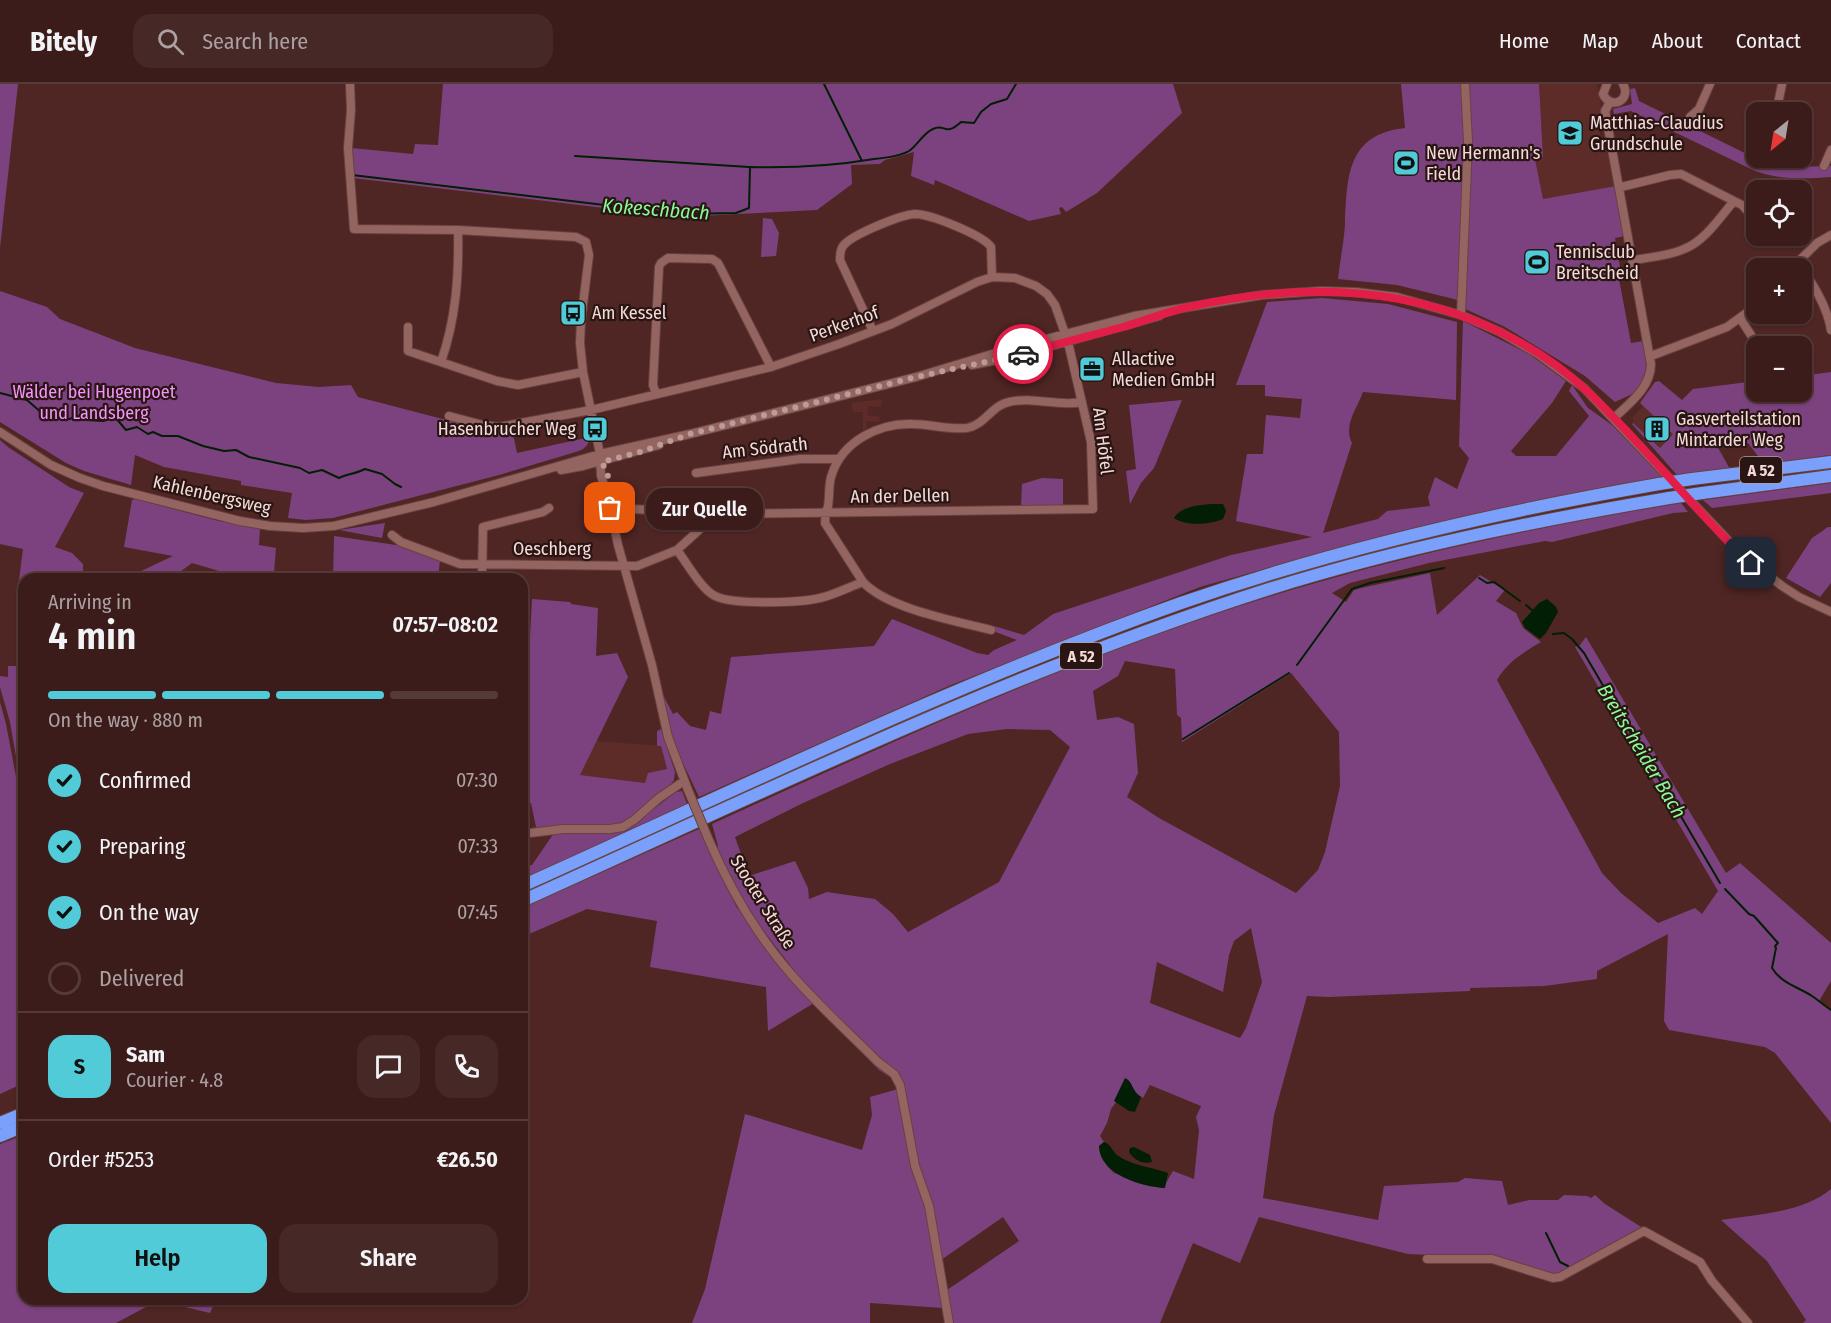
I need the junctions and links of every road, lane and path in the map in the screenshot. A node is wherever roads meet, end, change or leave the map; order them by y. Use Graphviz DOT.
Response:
graph roads {
  1 [pos="350,84"];
  2 [pos="1465,84"];
  3 [pos="1606,84"];
  4 [pos="1623,84"];
  5 [pos="1710,84"];
  6 [pos="1782,84"];
  7 [pos="1610,102"];
  8 [pos="1778,102"];
  9 [pos="1690,117"];
  10 [pos="1831,150"];
  11 [pos="1824,166"];
  12 [pos="1621,187"];
  13 [pos="1734,201"];
  14 [pos="1746,209"];
  15 [pos="458,230"];
  16 [pos="1830,237"];
  17 [pos="1802,258"];
  18 [pos="1634,260"];
  19 [pos="992,277"];
  20 [pos="1812,285"];
  21 [pos="1746,314"];
  22 [pos="1461,315"];
  23 [pos="1740,318"];
  24 [pos="408,327"];
  25 [pos="1831,330"];
  26 [pos="873,331"];
  27 [pos="1752,336"];
  28 [pos="1066,339"];
  29 [pos="1651,356"];
  30 [pos="441,362"];
  31 [pos="771,367"];
  32 [pos="583,372"];
  33 [pos="656,394"];
  34 [pos="1082,402"];
  35 [pos="591,410"];
  36 [pos="449,416"];
  37 [pos="1614,418"];
  38 [pos="0,432"];
  39 [pos="601,458"];
  40 [pos="838,459"];
  41 [pos="1831,462"];
  42 [pos="696,473"];
  43 [pos="1831,476"];
  44 [pos="549,508"];
  45 [pos="610,508"];
  46 [pos="1093,509"];
  47 [pos="825,513"];
  48 [pos="708,516"];
  49 [pos="392,535"];
  50 [pos="677,550"];
  51 [pos="482,566"];
  52 [pos="623,566"];
  53 [pos="482,573"];
  54 [pos="863,582"];
  55 [pos="1831,612"];
  56 [pos="991,630"];
  57 [pos="684,781"];
  58 [pos="528,833"];
  59 [pos="528,883"];
  60 [pos="528,898"];
  61 [pos="18,1116"];
  62 [pos="0,1123"];
  63 [pos="18,1128"];
  64 [pos="0,1136"];
  65 [pos="1427,1259"];
  66 [pos="949,1323"];
  67 [pos="1748,1323"];
  1 -- 15 [label="street"];
  2 -- 22 [label="street"];
  3 -- 7 [label="street"];
  4 -- 7 [label="street"];
  5 -- 9 [label="street"];
  6 -- 8 [label="street"];
  7 -- 12 [label="street"];
  10 -- 11 [label="street"];
  12 -- 13 [label="street"];
  12 -- 18 [label="street"];
  13 -- 14 [label="street"];
  13 -- 18 [label="street"];
  15 -- 30 [label="street"];
  15 -- 32 [label="street"];
  16 -- 17 [label="street"];
  18 -- 29 [label="street"];
  19 -- 26 [label="street, Perkerhof"];
  19 -- 26 [label="street"];
  19 -- 28 [label="street, Perkerhof"];
  20 -- 25 [label="street"];
  21 -- 23 [label="street"];
  22 -- 28 [label="street, Kahlenbergsweg"];
  22 -- 37 [label="street, Kahlenbergsweg"];
  23 -- 27 [label="street"];
  23 -- 29 [label="street"];
  24 -- 30 [label="street"];
  26 -- 31 [label="street, Perkerhof"];
  28 -- 34 [label="street, Am Höfel"];
  28 -- 39 [label="street, Kahlenbergsweg"];
  29 -- 37 [label="street"];
  30 -- 32 [label="street"];
  31 -- 33 [label="street, Perkerhof"];
  31 -- 33 [label="street"];
  32 -- 35 [label="street"];
  33 -- 35 [label="street, Perkerhof"];
  34 -- 40 [label="street"];
  34 -- 46 [label="street, Am Höfel"];
  35 -- 36 [label="street"];
  35 -- 39 [label="street"];
  37 -- 55 [label="street, Kahlenbergsweg"];
  38 -- 39 [label="street, Kahlenbergsweg"];
  39 -- 45 [label="street, Stooter Straße"];
  40 -- 42 [label="street, Am Södrath"];
  40 -- 47 [label="street"];
  41 -- 59 [label="highway, A 52, bridge"];
  43 -- 60 [label="highway, A 52, bridge"];
  44 -- 51 [label="street, Oeschberg"];
  45 -- 48 [label="street, An der Dellen"];
  45 -- 52 [label="street, Stooter Straße"];
  46 -- 47 [label="street, An der Dellen"];
  47 -- 48 [label="street, An der Dellen"];
  47 -- 54 [label="street"];
  48 -- 50 [label="street"];
  49 -- 51 [label="street, Oeschberg"];
  50 -- 52 [label="street, Oeschberg"];
  50 -- 54 [label="street"];
  51 -- 52 [label="street, Oeschberg"];
  51 -- 53 [label="street, Oeschberg"];
  52 -- 57 [label="street, Stooter Straße"];
  54 -- 56 [label="street"];
  57 -- 58 [label="street"];
  57 -- 66 [label="street, Stooter Straße, bridge"];
  61 -- 62 [label="highway"];
  63 -- 64 [label="highway"];
  65 -- 67 [label="street"];
}
